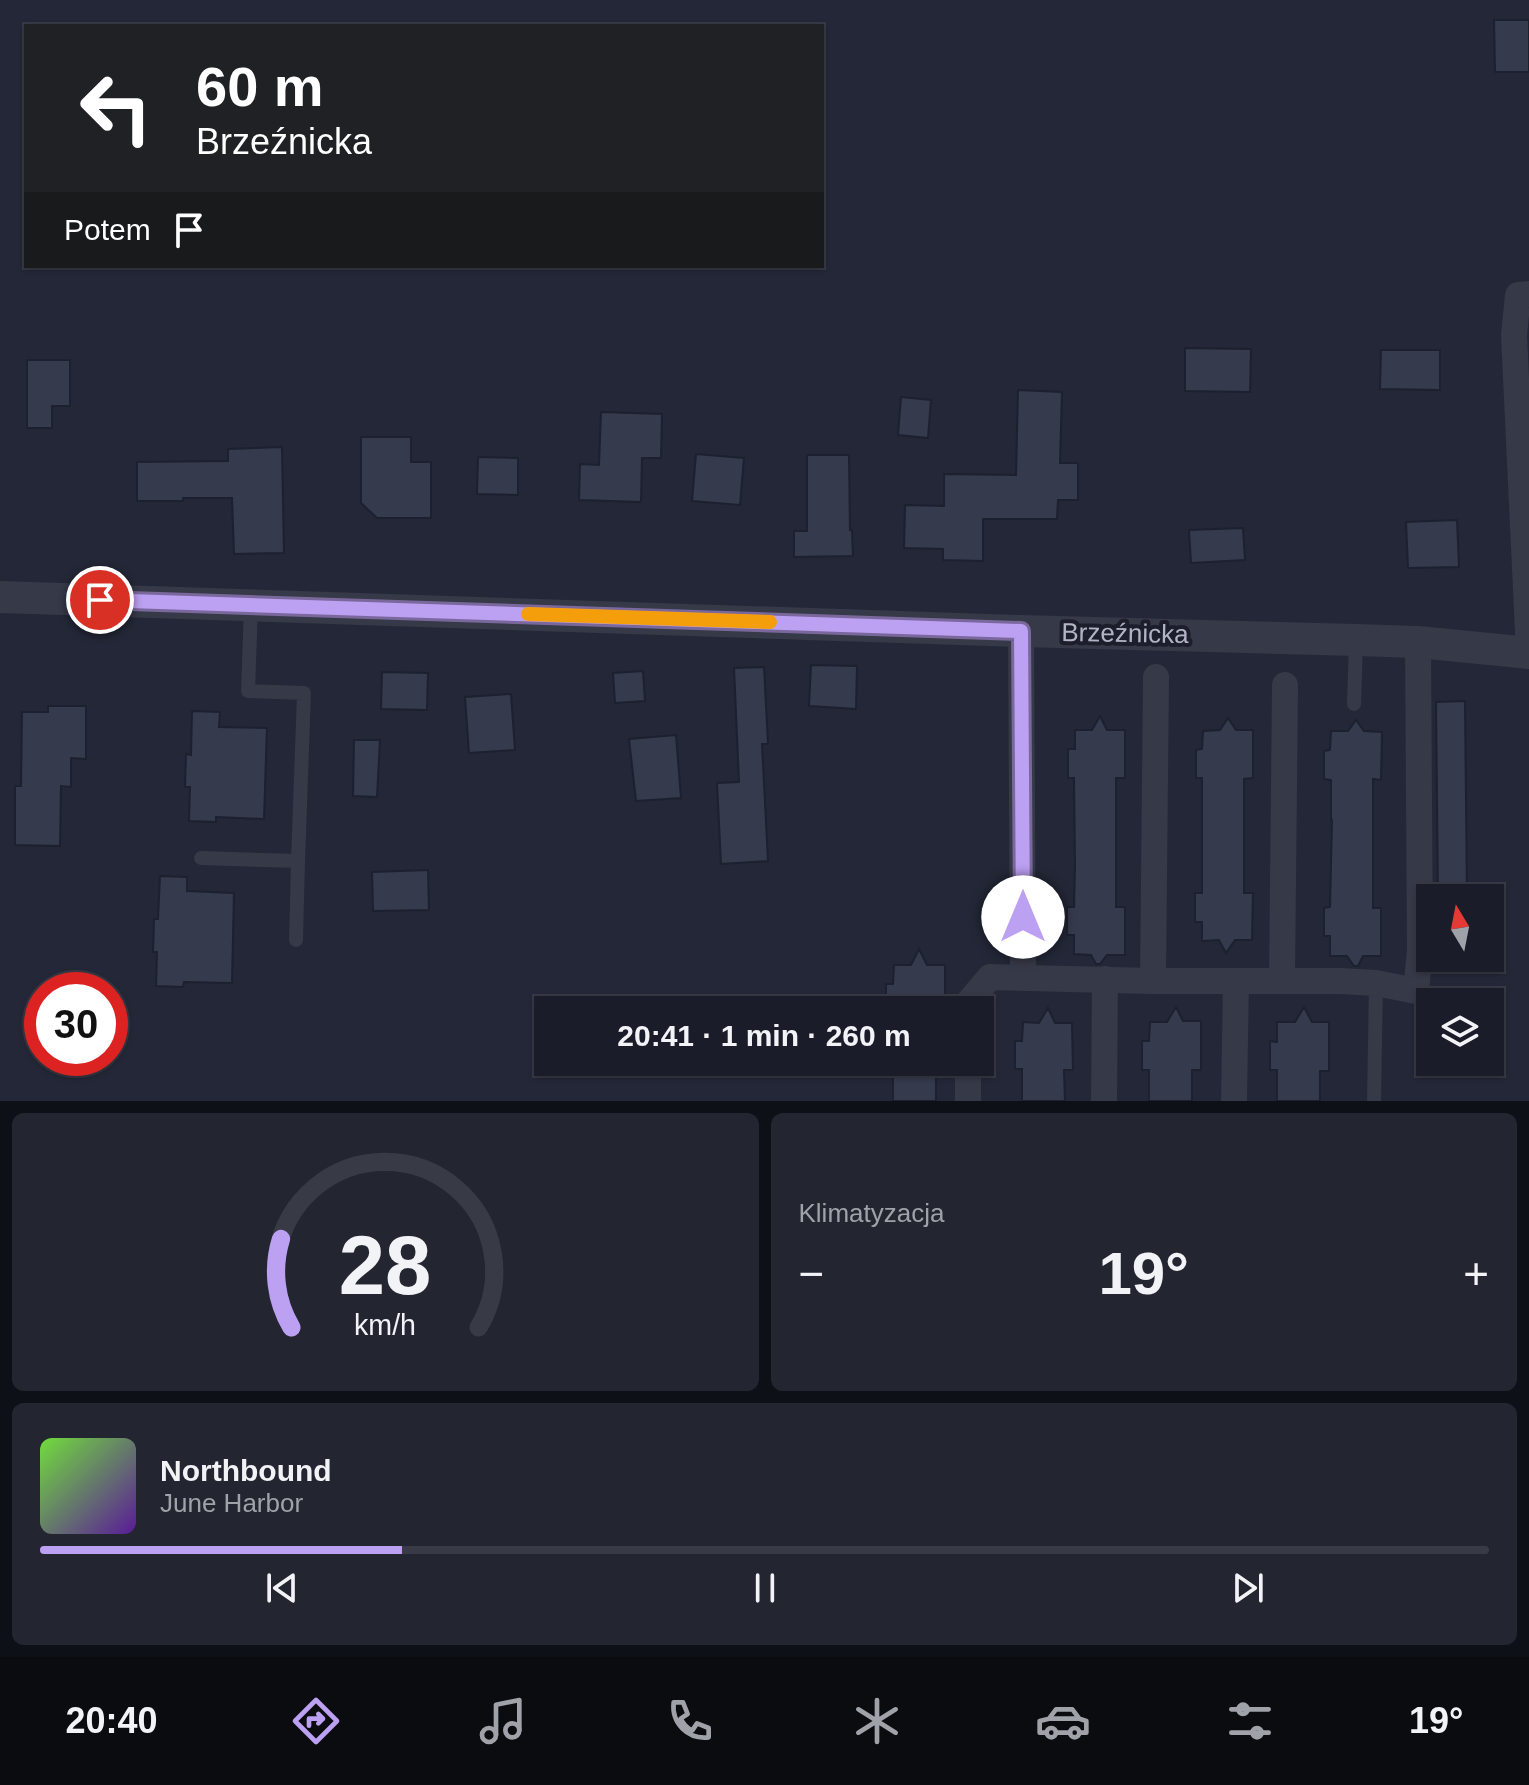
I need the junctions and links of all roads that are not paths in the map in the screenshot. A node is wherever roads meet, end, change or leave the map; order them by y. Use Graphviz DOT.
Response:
graph roads {
  1 [pos="1529,294"];
  2 [pos="0,597"];
  3 [pos="251,606"];
  4 [pos="1021,631"];
  5 [pos="1356,640"];
  6 [pos="1418,642"];
  7 [pos="1529,653"];
  8 [pos="1156,677"];
  9 [pos="1285,685"];
  10 [pos="1354,704"];
  11 [pos="201,858"];
  12 [pos="298,861"];
  13 [pos="296,940"];
  14 [pos="1023,977"];
  15 [pos="1105,979"];
  16 [pos="1282,980"];
  17 [pos="1153,981"];
  18 [pos="1236,981"];
  19 [pos="1376,983"];
  20 [pos="974,996"];
  21 [pos="968,1076"];
  22 [pos="968,1101"];
  23 [pos="1104,1101"];
  24 [pos="1234,1101"];
  25 [pos="1374,1101"];
  1 -- 7 [label="street"];
  2 -- 3 [label="street, Brzeźnicka"];
  3 -- 4 [label="street, Brzeźnicka"];
  3 -- 12 [label="lane"];
  4 -- 5 [label="street, Brzeźnicka"];
  4 -- 14 [label="street"];
  5 -- 6 [label="street, Brzeźnicka"];
  5 -- 10 [label="lane"];
  6 -- 7 [label="street, Brzeźnicka"];
  6 -- 19 [label="street"];
  8 -- 17 [label="street"];
  9 -- 16 [label="street"];
  11 -- 12 [label="lane"];
  12 -- 13 [label="lane"];
  14 -- 15 [label="street"];
  14 -- 20 [label="street"];
  15 -- 17 [label="street"];
  15 -- 23 [label="street"];
  16 -- 18 [label="street"];
  16 -- 19 [label="street"];
  17 -- 18 [label="street"];
  18 -- 24 [label="street"];
  19 -- 25 [label="lane"];
  21 -- 22 [label="street"];
}
